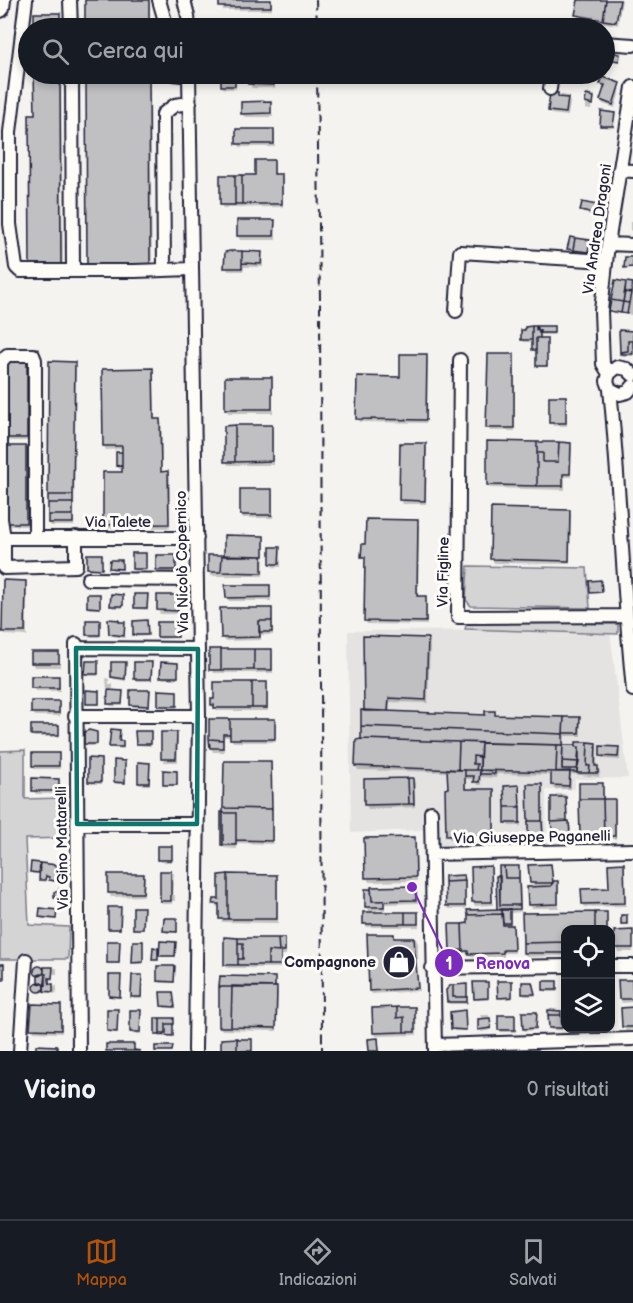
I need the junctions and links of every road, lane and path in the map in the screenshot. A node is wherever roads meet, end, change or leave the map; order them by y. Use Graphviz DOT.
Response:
graph roads {
  1 [pos="1,0"];
  2 [pos="26,0"];
  3 [pos="70,0"];
  4 [pos="159,0"];
  5 [pos="184,0"];
  6 [pos="0,8"];
  7 [pos="24,18"];
  8 [pos="71,18"];
  9 [pos="164,18"];
  10 [pos="188,18"];
  11 [pos="615,44"];
  12 [pos="633,45"];
  13 [pos="18,66"];
  14 [pos="72,84"];
  15 [pos="189,84"];
  16 [pos="551,84"];
  17 [pos="633,87"];
  18 [pos="550,89"];
  19 [pos="190,103"];
  20 [pos="619,170"];
  21 [pos="633,171"];
  22 [pos="608,244"];
  23 [pos="633,245"];
  24 [pos="606,261"];
  25 [pos="164,269"];
  26 [pos="192,269"];
  27 [pos="73,271"];
  28 [pos="456,311"];
  29 [pos="460,360"];
  30 [pos="632,372"];
  31 [pos="609,374"];
  32 [pos="633,386"];
  33 [pos="615,391"];
  34 [pos="35,537"];
  35 [pos="76,537"];
  36 [pos="3,538"];
  37 [pos="197,538"];
  38 [pos="88,579"];
  39 [pos="197,580"];
  40 [pos="629,582"];
  41 [pos="625,616"];
  42 [pos="198,649"];
  43 [pos="632,667"];
  44 [pos="633,690"];
  45 [pos="75,716"];
  46 [pos="199,716"];
  47 [pos="431,812"];
  48 [pos="77,824"];
  49 [pos="197,824"];
  50 [pos="633,850"];
  51 [pos="432,854"];
  52 [pos="26,960"];
  53 [pos="561,966"];
  54 [pos="615,966"];
  55 [pos="633,966"];
  56 [pos="432,968"];
  57 [pos="633,1040"];
  58 [pos="435,1048"];
  59 [pos="20,1051"];
  60 [pos="79,1051"];
  61 [pos="195,1051"];
  1 -- 6 [label="highway"];
  2 -- 7 [label="street"];
  3 -- 8 [label="street"];
  4 -- 9 [label="street"];
  5 -- 10 [label="street"];
  11 -- 12 [label="street"];
  13 -- 27 [label="street"];
  14 -- 27 [label="street"];
  15 -- 19 [label="street, Via Nicolò Copernico"];
  16 -- 18 [label="street"];
  17 -- 20 [label="street, Via Andrea Dragoni"];
  19 -- 25 [label="street"];
  19 -- 26 [label="street, Via Nicolò Copernico"];
  20 -- 21 [label="street"];
  20 -- 22 [label="street, Via Andrea Dragoni"];
  22 -- 23 [label="street"];
  22 -- 24 [label="street, Via Andrea Dragoni"];
  24 -- 28 [label="street"];
  24 -- 31 [label="street, Via Andrea Dragoni"];
  25 -- 26 [label="street"];
  25 -- 27 [label="street"];
  26 -- 37 [label="street, Via Nicolò Copernico"];
  29 -- 41 [label="street, Via Figline"];
  30 -- 31 [label="street"];
  31 -- 33 [label="street, Via Andrea Dragoni"];
  32 -- 33 [label="street"];
  33 -- 40 [label="street"];
  34 -- 35 [label="street, Via Talete"];
  34 -- 36 [label="street, Via Talete"];
  34 -- 36 [label="street"];
  35 -- 36 [label="street, Via Talete"];
  35 -- 37 [label="street, Via Talete"];
  37 -- 39 [label="street, Via Nicolò Copernico"];
  38 -- 39 [label="street"];
  39 -- 42 [label="street, Via Nicolò Copernico"];
  40 -- 41 [label="street"];
  41 -- 43 [label="street"];
  42 -- 45 [label="street, Via Gino Mattarelli"];
  42 -- 46 [label="street, Via Nicolò Copernico"];
  43 -- 44 [label="street"];
  45 -- 46 [label="street"];
  45 -- 48 [label="street, Via Gino Mattarelli"];
  46 -- 49 [label="street, Via Nicolò Copernico"];
  47 -- 51 [label="street"];
  48 -- 49 [label="street"];
  48 -- 60 [label="street, Via Gino Mattarelli"];
  49 -- 61 [label="street, Via Nicolò Copernico"];
  50 -- 51 [label="street, Via Giuseppe Paganelli"];
  51 -- 56 [label="street"];
  52 -- 59 [label="street"];
  53 -- 56 [label="street"];
  54 -- 55 [label="street"];
  56 -- 58 [label="street"];
  57 -- 58 [label="street"];
}
